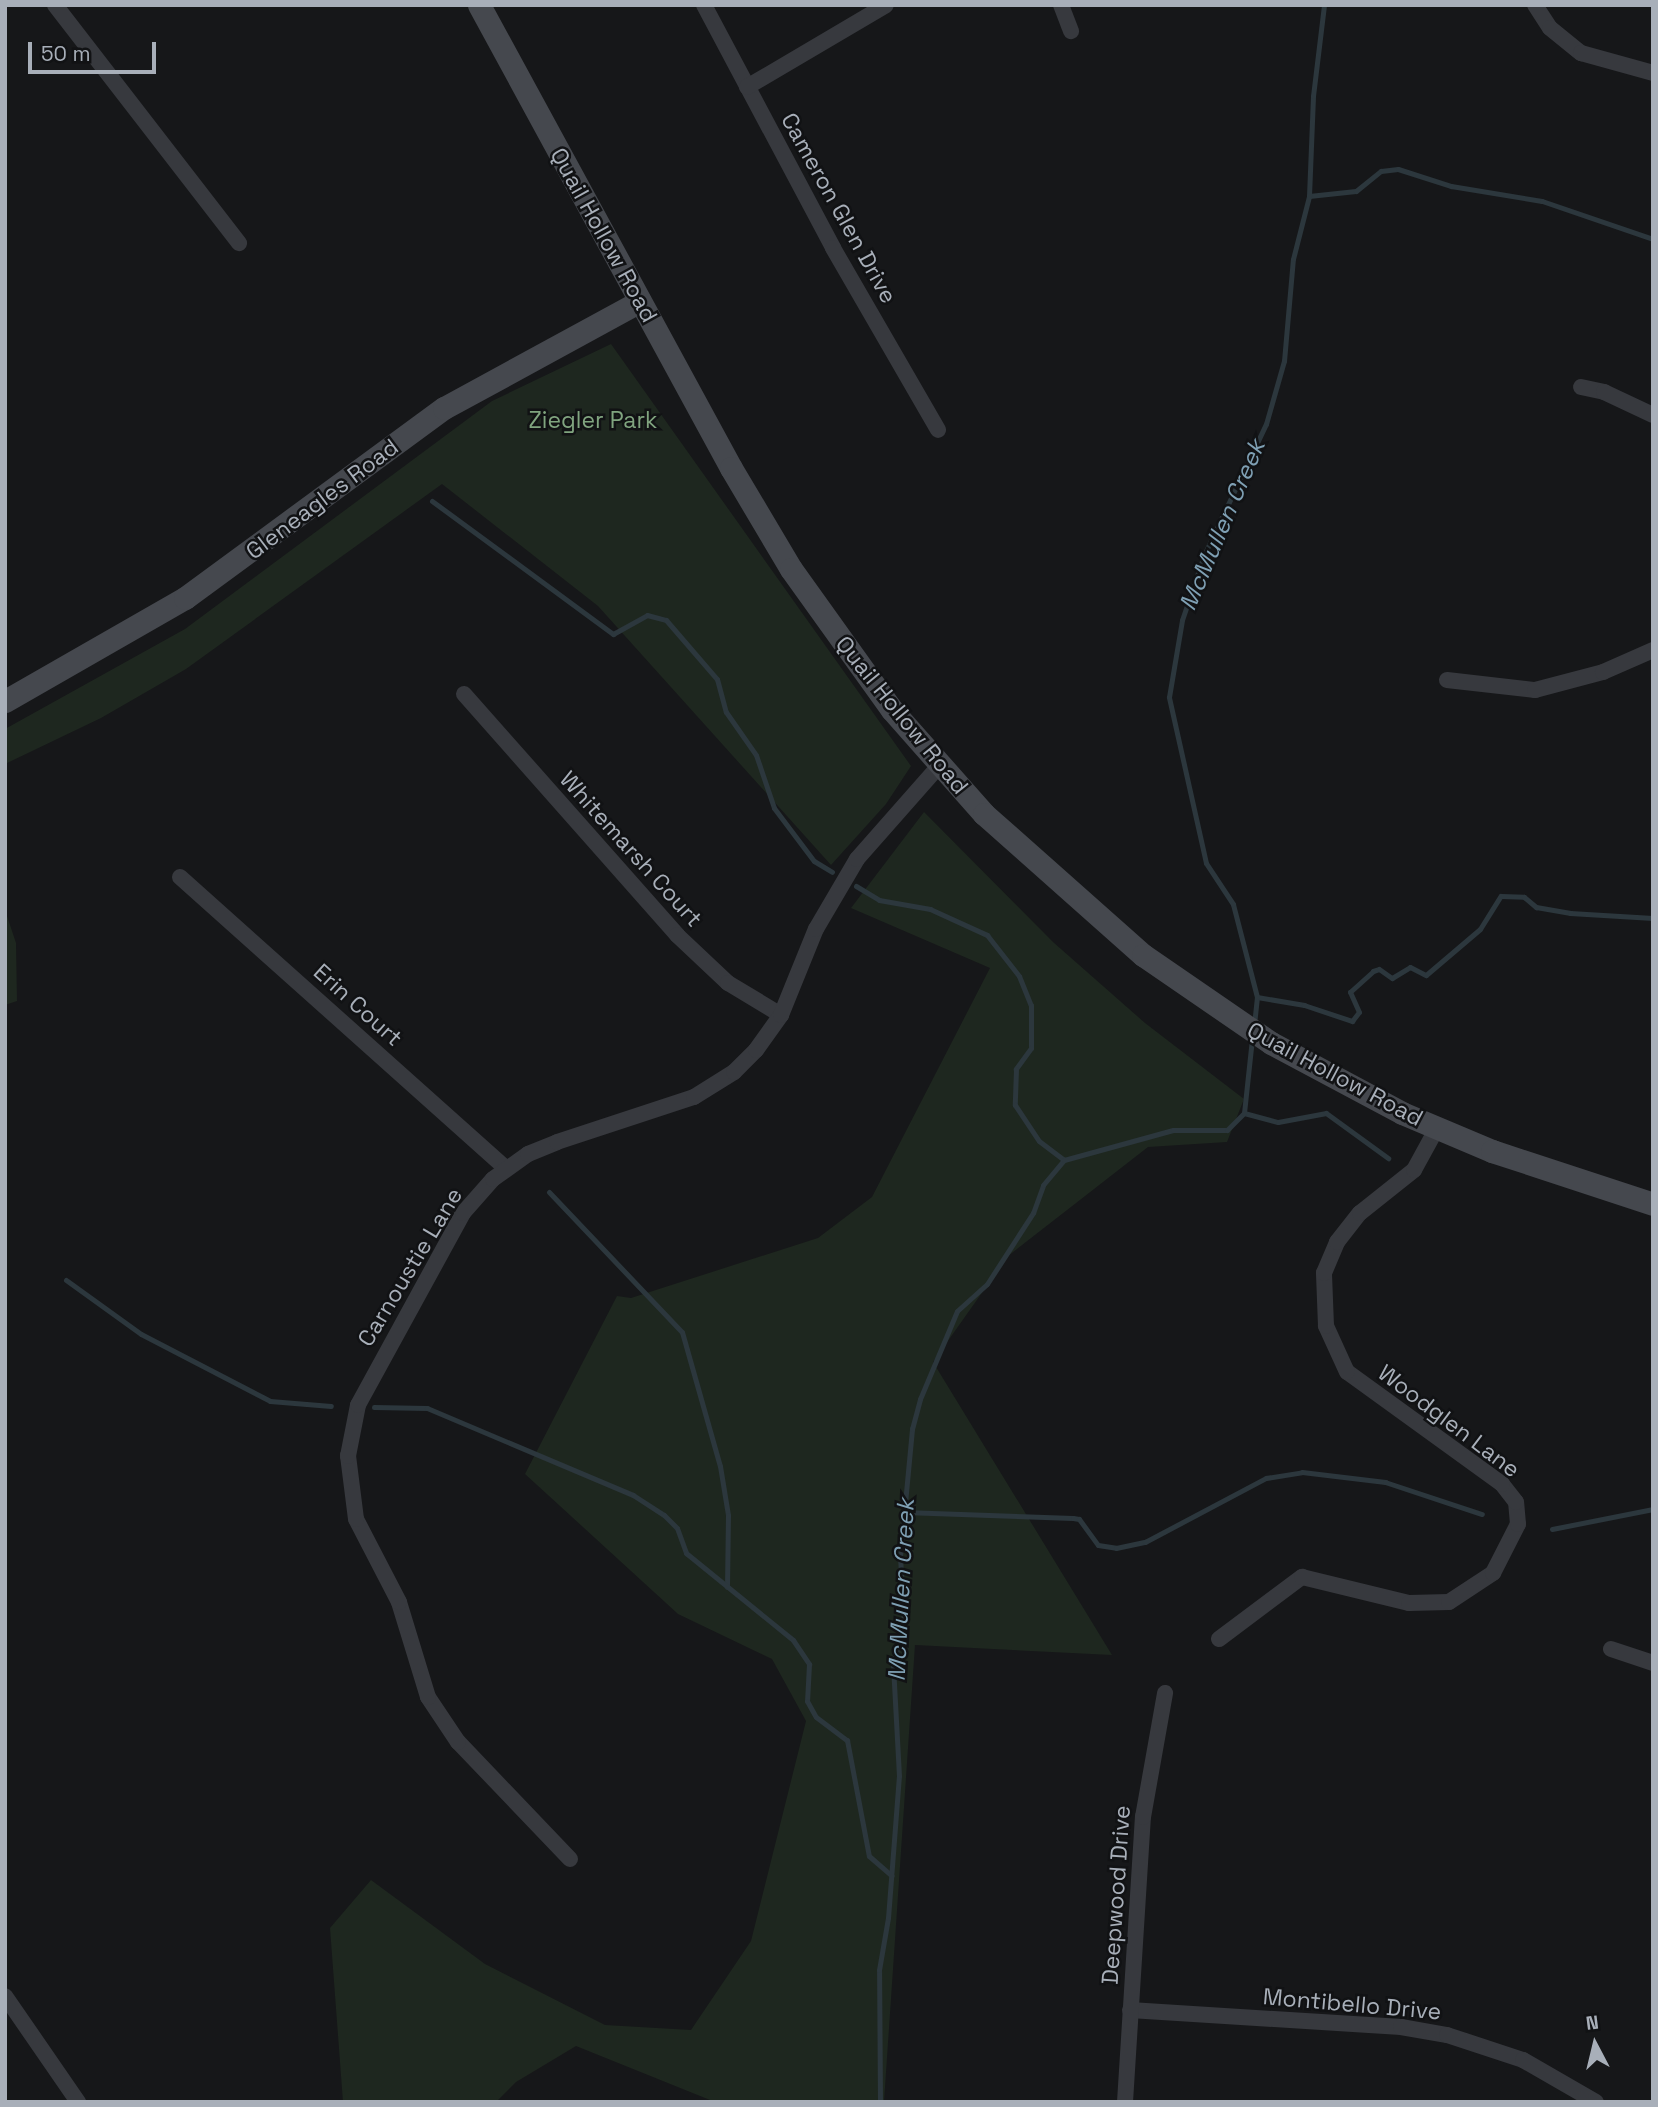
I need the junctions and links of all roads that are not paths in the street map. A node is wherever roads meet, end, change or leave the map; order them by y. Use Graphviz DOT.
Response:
graph roads {
  1 [pos="55,5"];
  2 [pos="479,5"];
  3 [pos="704,5"];
  4 [pos="886,5"];
  5 [pos="1061,5"];
  6 [pos="1535,5"];
  7 [pos="1071,31"];
  8 [pos="1653,74"];
  9 [pos="747,87"];
  10 [pos="239,243"];
  11 [pos="640,300"];
  12 [pos="1581,387"];
  13 [pos="1653,415"];
  14 [pos="938,430"];
  15 [pos="1653,650"];
  16 [pos="1447,680"];
  17 [pos="464,694"];
  18 [pos="5,701"];
  19 [pos="938,766"];
  20 [pos="180,877"];
  21 [pos="781,1015"];
  22 [pos="1437,1128"];
  23 [pos="506,1168"];
  24 [pos="1653,1204"];
  25 [pos="1219,1639"];
  26 [pos="1611,1649"];
  27 [pos="1653,1664"];
  28 [pos="1165,1693"];
  29 [pos="570,1859"];
  30 [pos="5,1996"];
  31 [pos="1130,2010"];
  32 [pos="78,2102"];
  33 [pos="1125,2102"];
  34 [pos="1596,2102"];
  1 -- 10 [label="street"];
  2 -- 11 [label="main road, Quail Hollow Road"];
  3 -- 9 [label="street, Cameron Glen Drive"];
  4 -- 9 [label="street"];
  5 -- 7 [label="street"];
  6 -- 8 [label="street"];
  9 -- 14 [label="street, Cameron Glen Drive"];
  11 -- 18 [label="main road, Gleneagles Road"];
  11 -- 19 [label="main road, Quail Hollow Road"];
  12 -- 13 [label="street"];
  15 -- 16 [label="street"];
  17 -- 21 [label="street, Whitemarsh Court"];
  19 -- 21 [label="street, Carnoustie Lane"];
  19 -- 22 [label="main road, Quail Hollow Road"];
  20 -- 23 [label="street, Erin Court"];
  21 -- 23 [label="street, Carnoustie Lane"];
  22 -- 24 [label="main road, Quail Hollow Road"];
  22 -- 25 [label="street, Woodglen Lane"];
  23 -- 29 [label="street, Carnoustie Lane"];
  26 -- 27 [label="street"];
  28 -- 31 [label="street, Deepwood Drive"];
  30 -- 32 [label="street"];
  31 -- 33 [label="street, Deepwood Drive"];
  31 -- 34 [label="street, Montibello Drive"];
}
